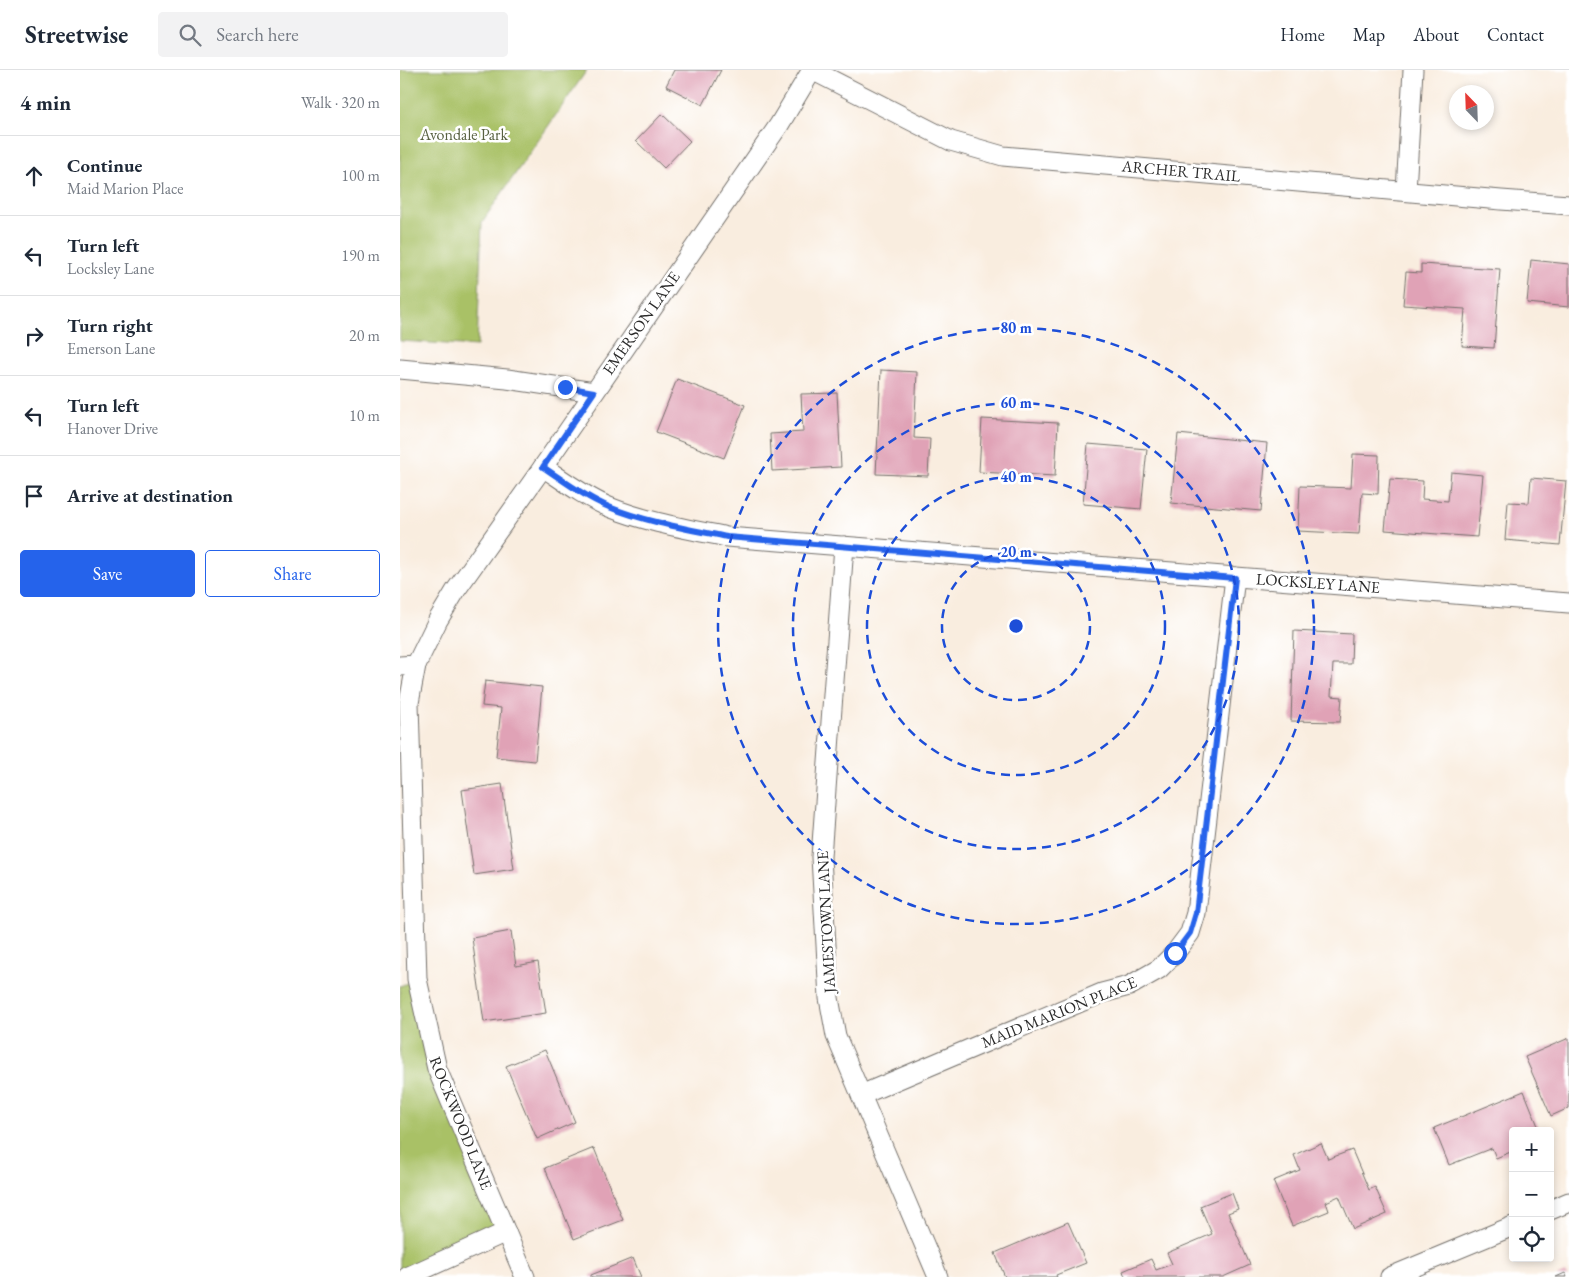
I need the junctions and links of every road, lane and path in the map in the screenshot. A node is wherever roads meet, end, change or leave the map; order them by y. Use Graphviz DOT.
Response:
graph roads {
  1 [pos="812,70"];
  2 [pos="1413,70"];
  3 [pos="1406,191"];
  4 [pos="1569,205"];
  5 [pos="400,369"];
  6 [pos="594,392"];
  7 [pos="543,467"];
  8 [pos="844,546"];
  9 [pos="1235,578"];
  10 [pos="1569,603"];
  11 [pos="408,666"];
  12 [pos="861,1095"];
  13 [pos="1569,1202"];
  14 [pos="1554,1208"];
  15 [pos="1509,1228"];
  16 [pos="506,1232"];
  17 [pos="408,1277"];
  18 [pos="525,1277"];
  19 [pos="938,1277"];
  20 [pos="1390,1277"];
  1 -- 3 [label="street, ARCHER TRAIL"];
  1 -- 6 [label="street, EMERSON LANE"];
  2 -- 3 [label="street"];
  3 -- 4 [label="street, ARCHER TRAIL"];
  5 -- 6 [label="street"];
  6 -- 7 [label="street, EMERSON LANE"];
  7 -- 8 [label="street, LOCKSLEY LANE"];
  7 -- 11 [label="street, EMERSON LANE"];
  8 -- 9 [label="street, LOCKSLEY LANE"];
  8 -- 12 [label="street, JAMESTOWN LANE"];
  9 -- 10 [label="street, LOCKSLEY LANE"];
  9 -- 12 [label="street, MAID MARION PLACE"];
  11 -- 16 [label="street, ROCKWOOD LANE"];
  12 -- 19 [label="street, JAMESTOWN LANE"];
  13 -- 14 [label="street"];
  15 -- 20 [label="street"];
  16 -- 17 [label="street"];
  16 -- 18 [label="street, ROCKWOOD LANE"];
}
